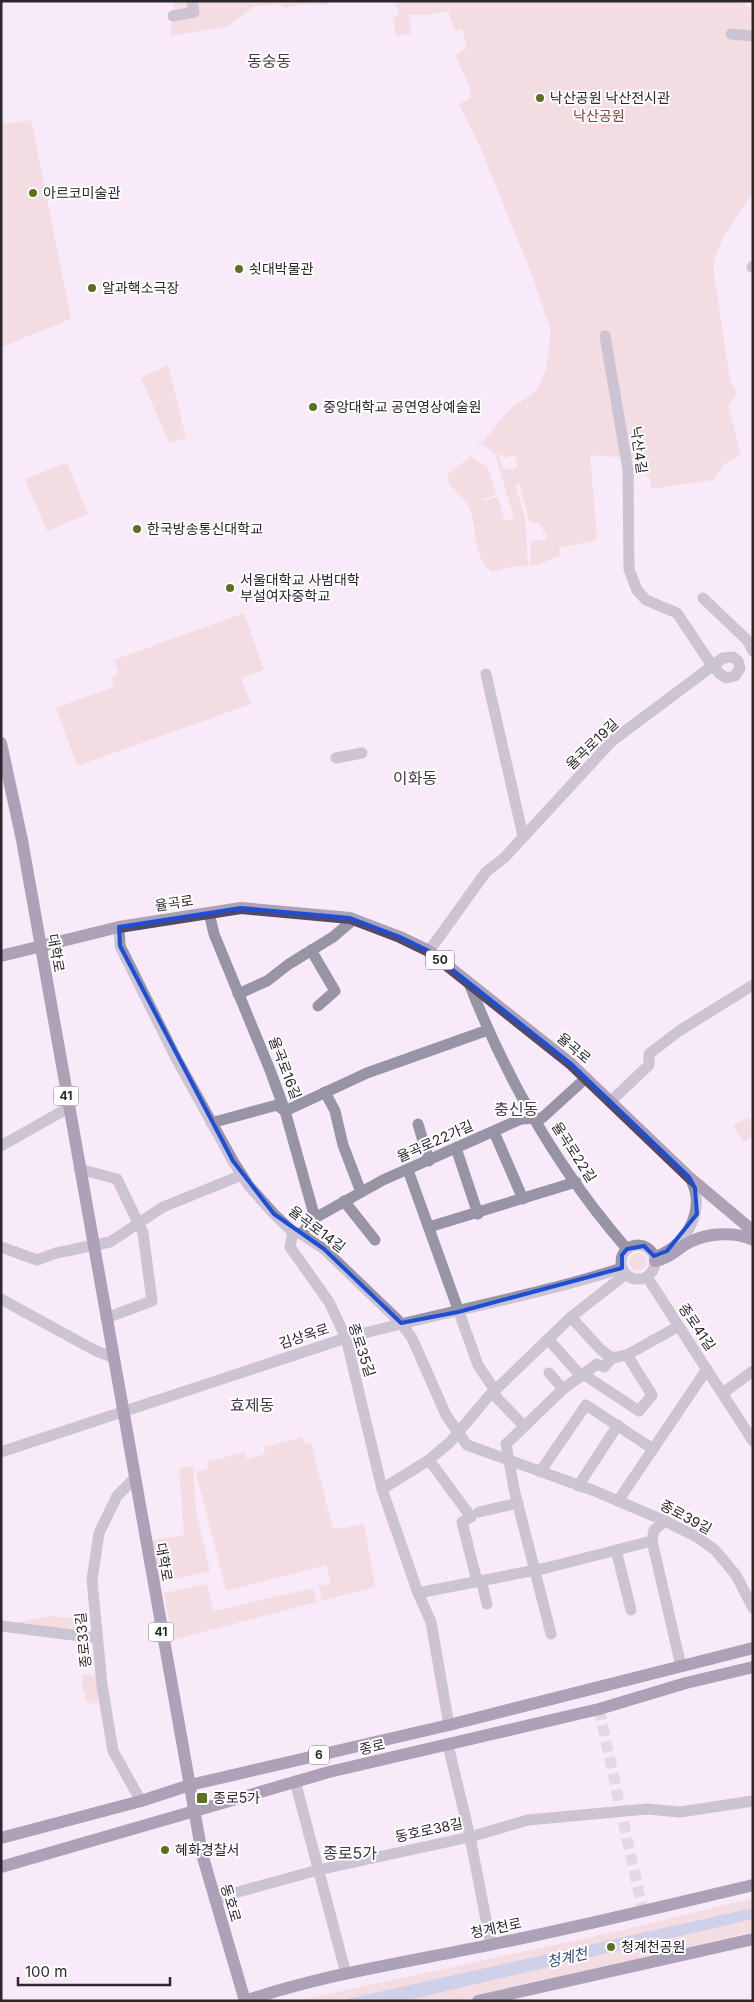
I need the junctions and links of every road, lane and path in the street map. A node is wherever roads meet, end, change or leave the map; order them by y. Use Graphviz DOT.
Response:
graph roads {
  1 [pos="192,1"];
  2 [pos="173,16"];
  3 [pos="731,34"];
  4 [pos="753,36"];
  5 [pos="605,336"];
  6 [pos="629,569"];
  7 [pos="703,598"];
  8 [pos="751,643"];
  9 [pos="486,674"];
  10 [pos="1,743"];
  11 [pos="362,753"];
  12 [pos="336,758"];
  13 [pos="523,836"];
  14 [pos="209,913"];
  15 [pos="354,920"];
  16 [pos="118,927"];
  17 [pos="39,946"];
  18 [pos="311,950"];
  19 [pos="429,951"];
  20 [pos="1,956"];
  21 [pos="469,983"];
  22 [pos="753,984"];
  23 [pos="238,994"];
  24 [pos="318,1006"];
  25 [pos="488,1030"];
  26 [pos="586,1078"];
  27 [pos="325,1092"];
  28 [pos="610,1102"];
  29 [pos="68,1108"];
  30 [pos="285,1111"];
  31 [pos="536,1120"];
  32 [pos="212,1123"];
  33 [pos="418,1124"];
  34 [pos="494,1132"];
  35 [pos="1,1146"];
  36 [pos="456,1148"];
  37 [pos="428,1160"];
  38 [pos="79,1169"];
  39 [pos="408,1170"];
  40 [pos="242,1175"];
  41 [pos="689,1177"];
  42 [pos="576,1182"];
  43 [pos="361,1192"];
  44 [pos="523,1199"];
  45 [pos="344,1201"];
  46 [pos="478,1214"];
  47 [pos="316,1218"];
  48 [pos="139,1223"];
  49 [pos="429,1227"];
  50 [pos="753,1231"];
  51 [pos="297,1232"];
  52 [pos="375,1240"];
  53 [pos="753,1240"];
  54 [pos="1,1247"];
  55 [pos="93,1247"];
  56 [pos="627,1248"];
  57 [pos="655,1259"];
  58 [pos="624,1271"];
  59 [pos="647,1277"];
  60 [pos="1,1298"];
  61 [pos="458,1312"];
  62 [pos="571,1316"];
  63 [pos="106,1318"];
  64 [pos="401,1323"];
  65 [pos="677,1327"];
  66 [pos="346,1338"];
  67 [pos="548,1340"];
  68 [pos="627,1355"];
  69 [pos="112,1356"];
  70 [pos="612,1358"];
  71 [pos="708,1369"];
  72 [pos="753,1371"];
  73 [pos="549,1373"];
  74 [pos="582,1375"];
  75 [pos="563,1389"];
  76 [pos="494,1392"];
  77 [pos="723,1393"];
  78 [pos="122,1412"];
  79 [pos="618,1425"];
  80 [pos="524,1426"];
  81 [pos="458,1434"];
  82 [pos="753,1441"];
  83 [pos="652,1449"];
  84 [pos="1,1452"];
  85 [pos="428,1460"];
  86 [pos="510,1461"];
  87 [pos="540,1472"];
  88 [pos="134,1480"];
  89 [pos="578,1486"];
  90 [pos="382,1489"];
  91 [pos="618,1501"];
  92 [pos="518,1503"];
  93 [pos="480,1512"];
  94 [pos="665,1520"];
  95 [pos="652,1541"];
  96 [pos="616,1550"];
  97 [pos="534,1569"];
  98 [pos="479,1581"];
  99 [pos="418,1593"];
  100 [pos="486,1604"];
  101 [pos="753,1608"];
  102 [pos="631,1610"];
  103 [pos="1,1626"];
  104 [pos="551,1634"];
  105 [pos="98,1638"];
  106 [pos="753,1648"];
  107 [pos="681,1666"];
  108 [pos="753,1667"];
  109 [pos="449,1725"];
  110 [pos="448,1745"];
  111 [pos="295,1781"];
  112 [pos="190,1785"];
  113 [pos="141,1801"];
  114 [pos="753,1801"];
  115 [pos="194,1812"];
  116 [pos="470,1837"];
  117 [pos="1,1838"];
  118 [pos="1,1867"];
  119 [pos="318,1870"];
  120 [pos="753,1886"];
  121 [pos="215,1901"];
  122 [pos="753,1939"];
  123 [pos="491,1945"];
  124 [pos="346,1974"];
  125 [pos="245,2001"];
  126 [pos="478,2001"];
  1 -- 2 [label="street"];
  3 -- 4 [label="street"];
  5 -- 6 [label="street, 낙산4길"];
  6 -- 13 [label="street, 율곡로19길, bridge"];
  7 -- 8 [label="street"];
  9 -- 13 [label="street"];
  10 -- 17 [label="main road, 대학로 / 41"];
  11 -- 12 [label="street"];
  13 -- 19 [label="street, 율곡로19길"];
  14 -- 15 [label="main road, 율곡로 / 50"];
  14 -- 16 [label="main road, 율곡로 / 50"];
  14 -- 23 [label="street, 율곡로16길"];
  15 -- 18 [label="street"];
  15 -- 19 [label="main road, 율곡로 / 50"];
  16 -- 17 [label="main road, 율곡로 / 50"];
  16 -- 32 [label="street, 율곡로14길"];
  17 -- 20 [label="main road, 율곡로 / 50"];
  17 -- 29 [label="main road, 대학로 / 41"];
  18 -- 23 [label="street"];
  18 -- 24 [label="street"];
  19 -- 21 [label="main road, 율곡로 / 50"];
  21 -- 25 [label="street, 율곡로22길"];
  21 -- 26 [label="main road, 율곡로 / 50"];
  22 -- 28 [label="street"];
  23 -- 30 [label="street, 율곡로16길"];
  25 -- 27 [label="street"];
  25 -- 31 [label="street, 율곡로22길"];
  26 -- 28 [label="main road, 율곡로 / 50"];
  26 -- 31 [label="street, 율곡로22가길"];
  27 -- 30 [label="street"];
  27 -- 43 [label="street"];
  28 -- 41 [label="main road, 율곡로 / 50"];
  29 -- 35 [label="street"];
  29 -- 38 [label="main road, 대학로 / 41"];
  30 -- 32 [label="street"];
  30 -- 47 [label="street, 율곡로16길"];
  31 -- 34 [label="street, 율곡로22가길"];
  31 -- 42 [label="street, 율곡로22길"];
  32 -- 40 [label="street, 율곡로14길"];
  33 -- 37 [label="street"];
  34 -- 36 [label="street, 율곡로22가길"];
  34 -- 44 [label="street"];
  36 -- 37 [label="street, 율곡로22가길"];
  36 -- 46 [label="street"];
  37 -- 39 [label="street, 율곡로22가길"];
  38 -- 48 [label="street"];
  38 -- 55 [label="main road, 대학로 / 41"];
  39 -- 43 [label="street, 율곡로22가길"];
  39 -- 49 [label="street"];
  40 -- 48 [label="street"];
  40 -- 51 [label="street, 율곡로14길"];
  41 -- 50 [label="main road, 율곡로 / 50"];
  41 -- 57 [label="street"];
  42 -- 44 [label="street"];
  42 -- 56 [label="street, 율곡로22길"];
  43 -- 45 [label="street, 율곡로22가길"];
  44 -- 46 [label="street"];
  45 -- 47 [label="street, 율곡로22가길"];
  45 -- 52 [label="street"];
  46 -- 49 [label="street"];
  47 -- 51 [label="street"];
  48 -- 55 [label="street"];
  48 -- 63 [label="street"];
  49 -- 61 [label="street"];
  51 -- 64 [label="street, 율곡로14길"];
  51 -- 66 [label="street, 종로35길"];
  53 -- 57 [label="main road"];
  54 -- 55 [label="street"];
  55 -- 63 [label="main road, 대학로 / 41"];
  56 -- 57 [label="street"];
  56 -- 58 [label="street"];
  57 -- 59 [label="street"];
  58 -- 59 [label="street"];
  58 -- 61 [label="street, 김상옥로"];
  58 -- 62 [label="street"];
  59 -- 65 [label="street, 종로41길"];
  60 -- 69 [label="street"];
  61 -- 64 [label="street, 김상옥로"];
  61 -- 76 [label="street"];
  62 -- 67 [label="street"];
  62 -- 70 [label="street"];
  63 -- 69 [label="main road, 대학로 / 41"];
  64 -- 66 [label="street, 김상옥로"];
  64 -- 81 [label="street, 종로39길"];
  65 -- 68 [label="street"];
  65 -- 71 [label="street, 종로41길"];
  66 -- 78 [label="street, 김상옥로"];
  66 -- 90 [label="street, 종로35길"];
  67 -- 74 [label="street"];
  67 -- 76 [label="street"];
  68 -- 70 [label="street"];
  68 -- 74 [label="street"];
  69 -- 78 [label="main road, 대학로 / 41"];
  70 -- 74 [label="street"];
  71 -- 77 [label="street, 종로41길"];
  71 -- 83 [label="street"];
  72 -- 77 [label="street"];
  73 -- 75 [label="street"];
  74 -- 75 [label="street"];
  75 -- 80 [label="street"];
  76 -- 80 [label="street"];
  76 -- 81 [label="street"];
  77 -- 82 [label="street, 종로41길"];
  78 -- 84 [label="street, 김상옥로"];
  78 -- 88 [label="main road, 대학로 / 41"];
  79 -- 83 [label="street"];
  79 -- 87 [label="street"];
  79 -- 89 [label="street"];
  80 -- 86 [label="street"];
  81 -- 85 [label="street"];
  81 -- 86 [label="street, 종로39길"];
  83 -- 91 [label="street"];
  85 -- 90 [label="street"];
  85 -- 98 [label="street"];
  86 -- 87 [label="street, 종로39길"];
  86 -- 92 [label="street"];
  87 -- 89 [label="street, 종로39길"];
  88 -- 105 [label="street, 종로33길"];
  88 -- 112 [label="main road, 대학로 / 41"];
  89 -- 91 [label="street, 종로39길"];
  90 -- 99 [label="street, 종로35길"];
  91 -- 94 [label="street, 종로39길"];
  92 -- 93 [label="street"];
  92 -- 97 [label="street"];
  94 -- 95 [label="street"];
  94 -- 101 [label="street, 종로39길"];
  95 -- 96 [label="street"];
  95 -- 107 [label="street"];
  96 -- 97 [label="street"];
  96 -- 102 [label="street"];
  97 -- 98 [label="street"];
  97 -- 104 [label="street"];
  98 -- 99 [label="street"];
  98 -- 100 [label="street"];
  99 -- 109 [label="street, 종로35길"];
  103 -- 105 [label="street"];
  105 -- 113 [label="street, 종로33길"];
  106 -- 107 [label="main road, 종로 / 6"];
  107 -- 109 [label="main road, 종로 / 6"];
  108 -- 110 [label="main road, 종로 / 6"];
  109 -- 112 [label="main road, 종로 / 6"];
  110 -- 111 [label="main road, 종로 / 6"];
  110 -- 116 [label="street"];
  111 -- 115 [label="main road, 종로 / 6"];
  111 -- 119 [label="street"];
  112 -- 113 [label="main road, 종로 / 6"];
  112 -- 115 [label="main road, 대학로 / 41"];
  113 -- 117 [label="main road, 종로 / 6"];
  114 -- 116 [label="street, 동호로38길"];
  115 -- 118 [label="main road, 종로 / 6"];
  115 -- 121 [label="main road, 동호로 / 41"];
  116 -- 119 [label="street, 동호로38길"];
  116 -- 123 [label="street"];
  119 -- 121 [label="street, 동호로38길"];
  119 -- 124 [label="street"];
  120 -- 123 [label="main road, 청계천로"];
  121 -- 125 [label="main road, 동호로 / 41"];
  122 -- 126 [label="main road"];
  123 -- 124 [label="main road, 청계천로"];
  124 -- 125 [label="main road, 청계천로"];
}
